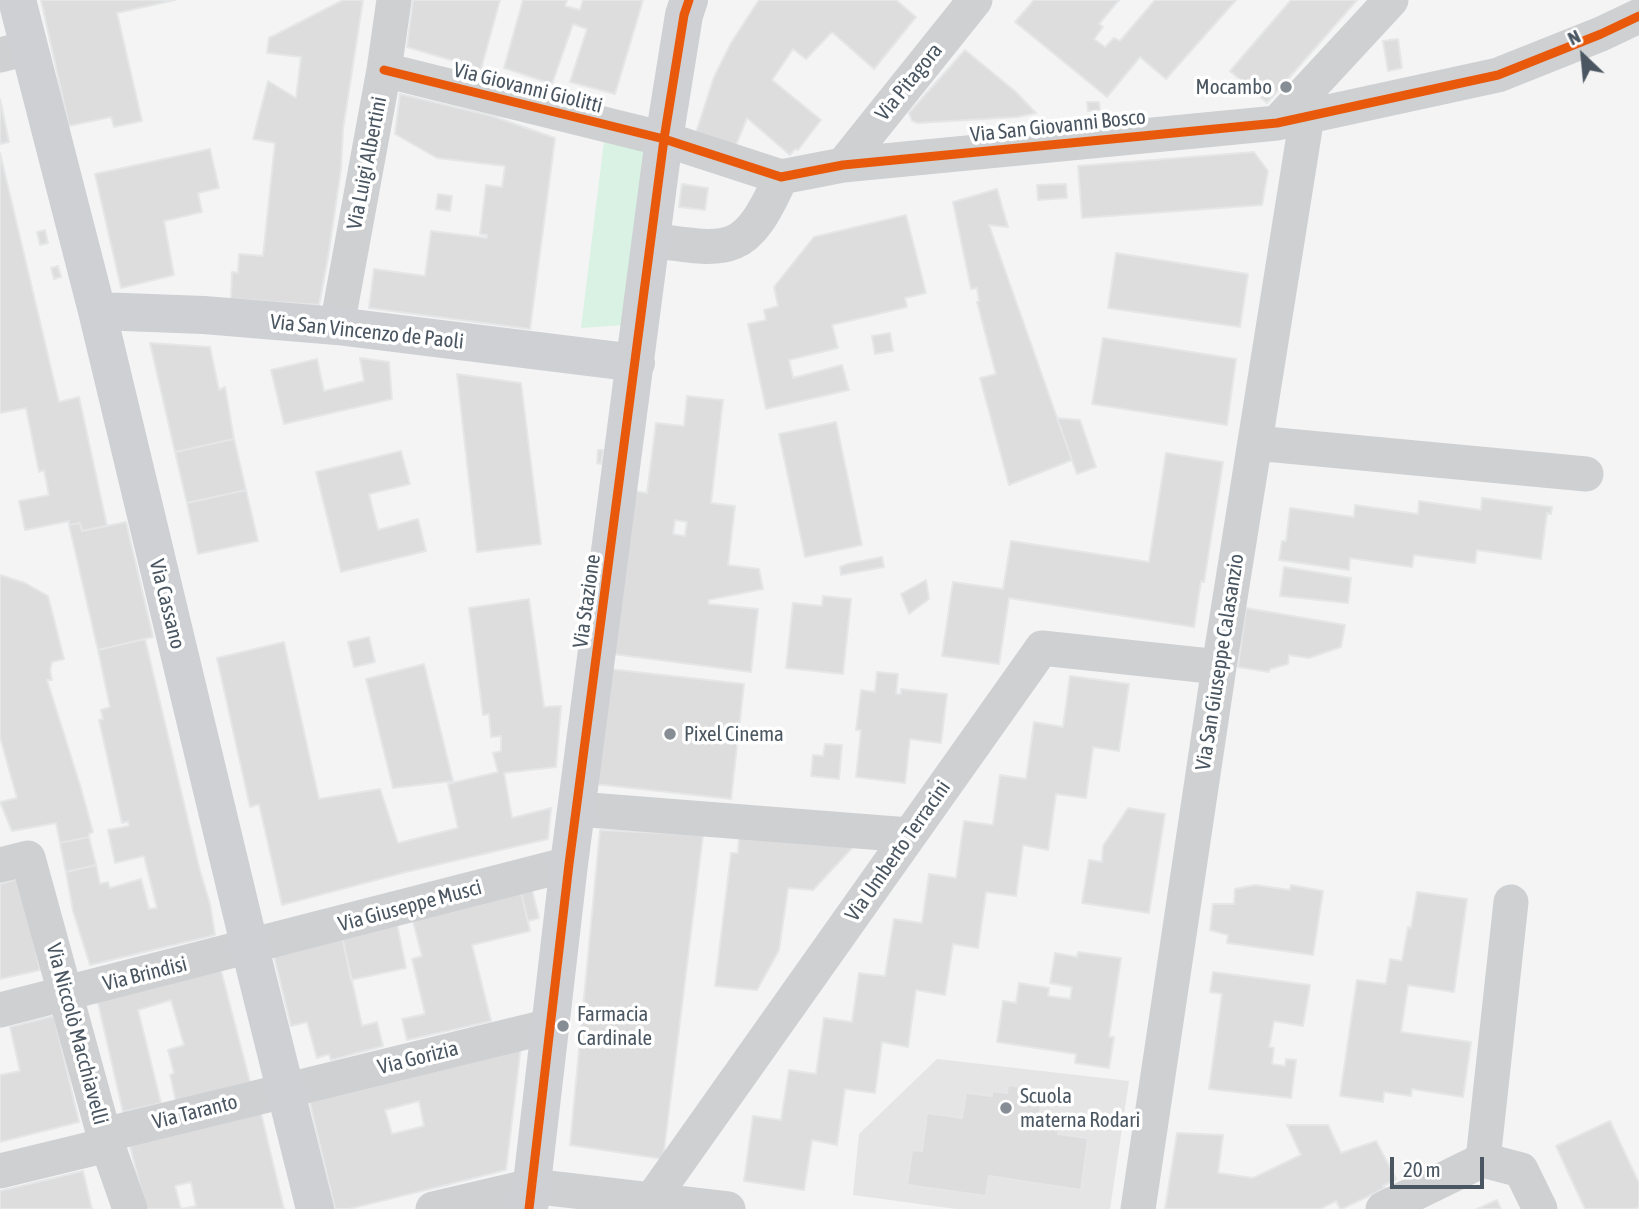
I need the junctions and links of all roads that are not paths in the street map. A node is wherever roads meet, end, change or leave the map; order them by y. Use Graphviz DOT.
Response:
graph roads {
  1 [pos="17,0"];
  2 [pos="394,0"];
  3 [pos="1391,0"];
  4 [pos="962,4"];
  5 [pos="695,5"];
  6 [pos="1639,16"];
  7 [pos="14,52"];
  8 [pos="384,70"];
  9 [pos="1292,119"];
  10 [pos="664,139"];
  11 [pos="843,164"];
  12 [pos="781,177"];
  13 [pos="651,240"];
  14 [pos="96,311"];
  15 [pos="337,326"];
  16 [pos="636,363"];
  17 [pos="1255,443"];
  18 [pos="1586,474"];
  19 [pos="1219,667"];
  20 [pos="577,809"];
  21 [pos="909,835"];
  22 [pos="9,856"];
  23 [pos="569,864"];
  24 [pos="1511,902"];
  25 [pos="250,948"];
  26 [pos="67,993"];
  27 [pos="0,1010"];
  28 [pos="550,1026"];
  29 [pos="286,1090"];
  30 [pos="106,1140"];
  31 [pos="1483,1160"];
  32 [pos="0,1171"];
  33 [pos="530,1197"];
  34 [pos="652,1199"];
  35 [pos="130,1209"];
  36 [pos="315,1209"];
  37 [pos="433,1209"];
  38 [pos="728,1209"];
  39 [pos="1138,1209"];
  40 [pos="1382,1209"];
  41 [pos="1540,1209"];
  1 -- 7 [label="street, Via Cassano"];
  2 -- 8 [label="street, Via Luigi Albertini"];
  3 -- 9 [label="street"];
  4 -- 11 [label="street, Via Pitagora"];
  5 -- 10 [label="street, Via Stazione"];
  6 -- 9 [label="street, Via San Giovanni Bosco"];
  7 -- 14 [label="street, Via Cassano"];
  8 -- 10 [label="street, Via Giovanni Giolitti"];
  8 -- 15 [label="street, Via Luigi Albertini"];
  9 -- 11 [label="street, Via San Giovanni Bosco"];
  9 -- 17 [label="street, Via San Giuseppe Calasanzio"];
  10 -- 12 [label="street, Via Giovanni Giolitti"];
  10 -- 13 [label="street, Via Stazione"];
  11 -- 12 [label="street, Via San Giovanni Bosco"];
  12 -- 13 [label="street"];
  13 -- 16 [label="street, Via Stazione"];
  14 -- 15 [label="street, Via San Vincenzo de Paoli"];
  14 -- 25 [label="street, Via Cassano"];
  15 -- 16 [label="street, Via San Vincenzo de Paoli"];
  16 -- 20 [label="street, Via Stazione"];
  17 -- 18 [label="street"];
  17 -- 19 [label="street, Via San Giuseppe Calasanzio"];
  19 -- 21 [label="street, Via Umberto Terracini"];
  19 -- 39 [label="street, Via San Giuseppe Calasanzio"];
  20 -- 21 [label="street"];
  20 -- 23 [label="street, Via Stazione"];
  21 -- 34 [label="street, Via Umberto Terracini"];
  22 -- 26 [label="street, Via Niccolò Macchiavelli"];
  23 -- 25 [label="street, Via Giuseppe Musci"];
  23 -- 28 [label="street, Via Stazione"];
  24 -- 31 [label="street"];
  25 -- 26 [label="street, Via Brindisi"];
  25 -- 29 [label="street, Via Cassano"];
  26 -- 27 [label="street, Via Brindisi"];
  26 -- 30 [label="street, Via Niccolò Macchiavelli"];
  28 -- 29 [label="street, Via Gorizia"];
  28 -- 33 [label="street, Via Stazione"];
  29 -- 30 [label="street, Via Taranto"];
  29 -- 36 [label="street, Via Cassano"];
  30 -- 32 [label="street, Via Taranto"];
  30 -- 35 [label="street, Via Niccolò Macchiavelli"];
  31 -- 40 [label="street"];
  31 -- 41 [label="street"];
  33 -- 34 [label="street"];
  33 -- 37 [label="street"];
  34 -- 38 [label="street"];
}
